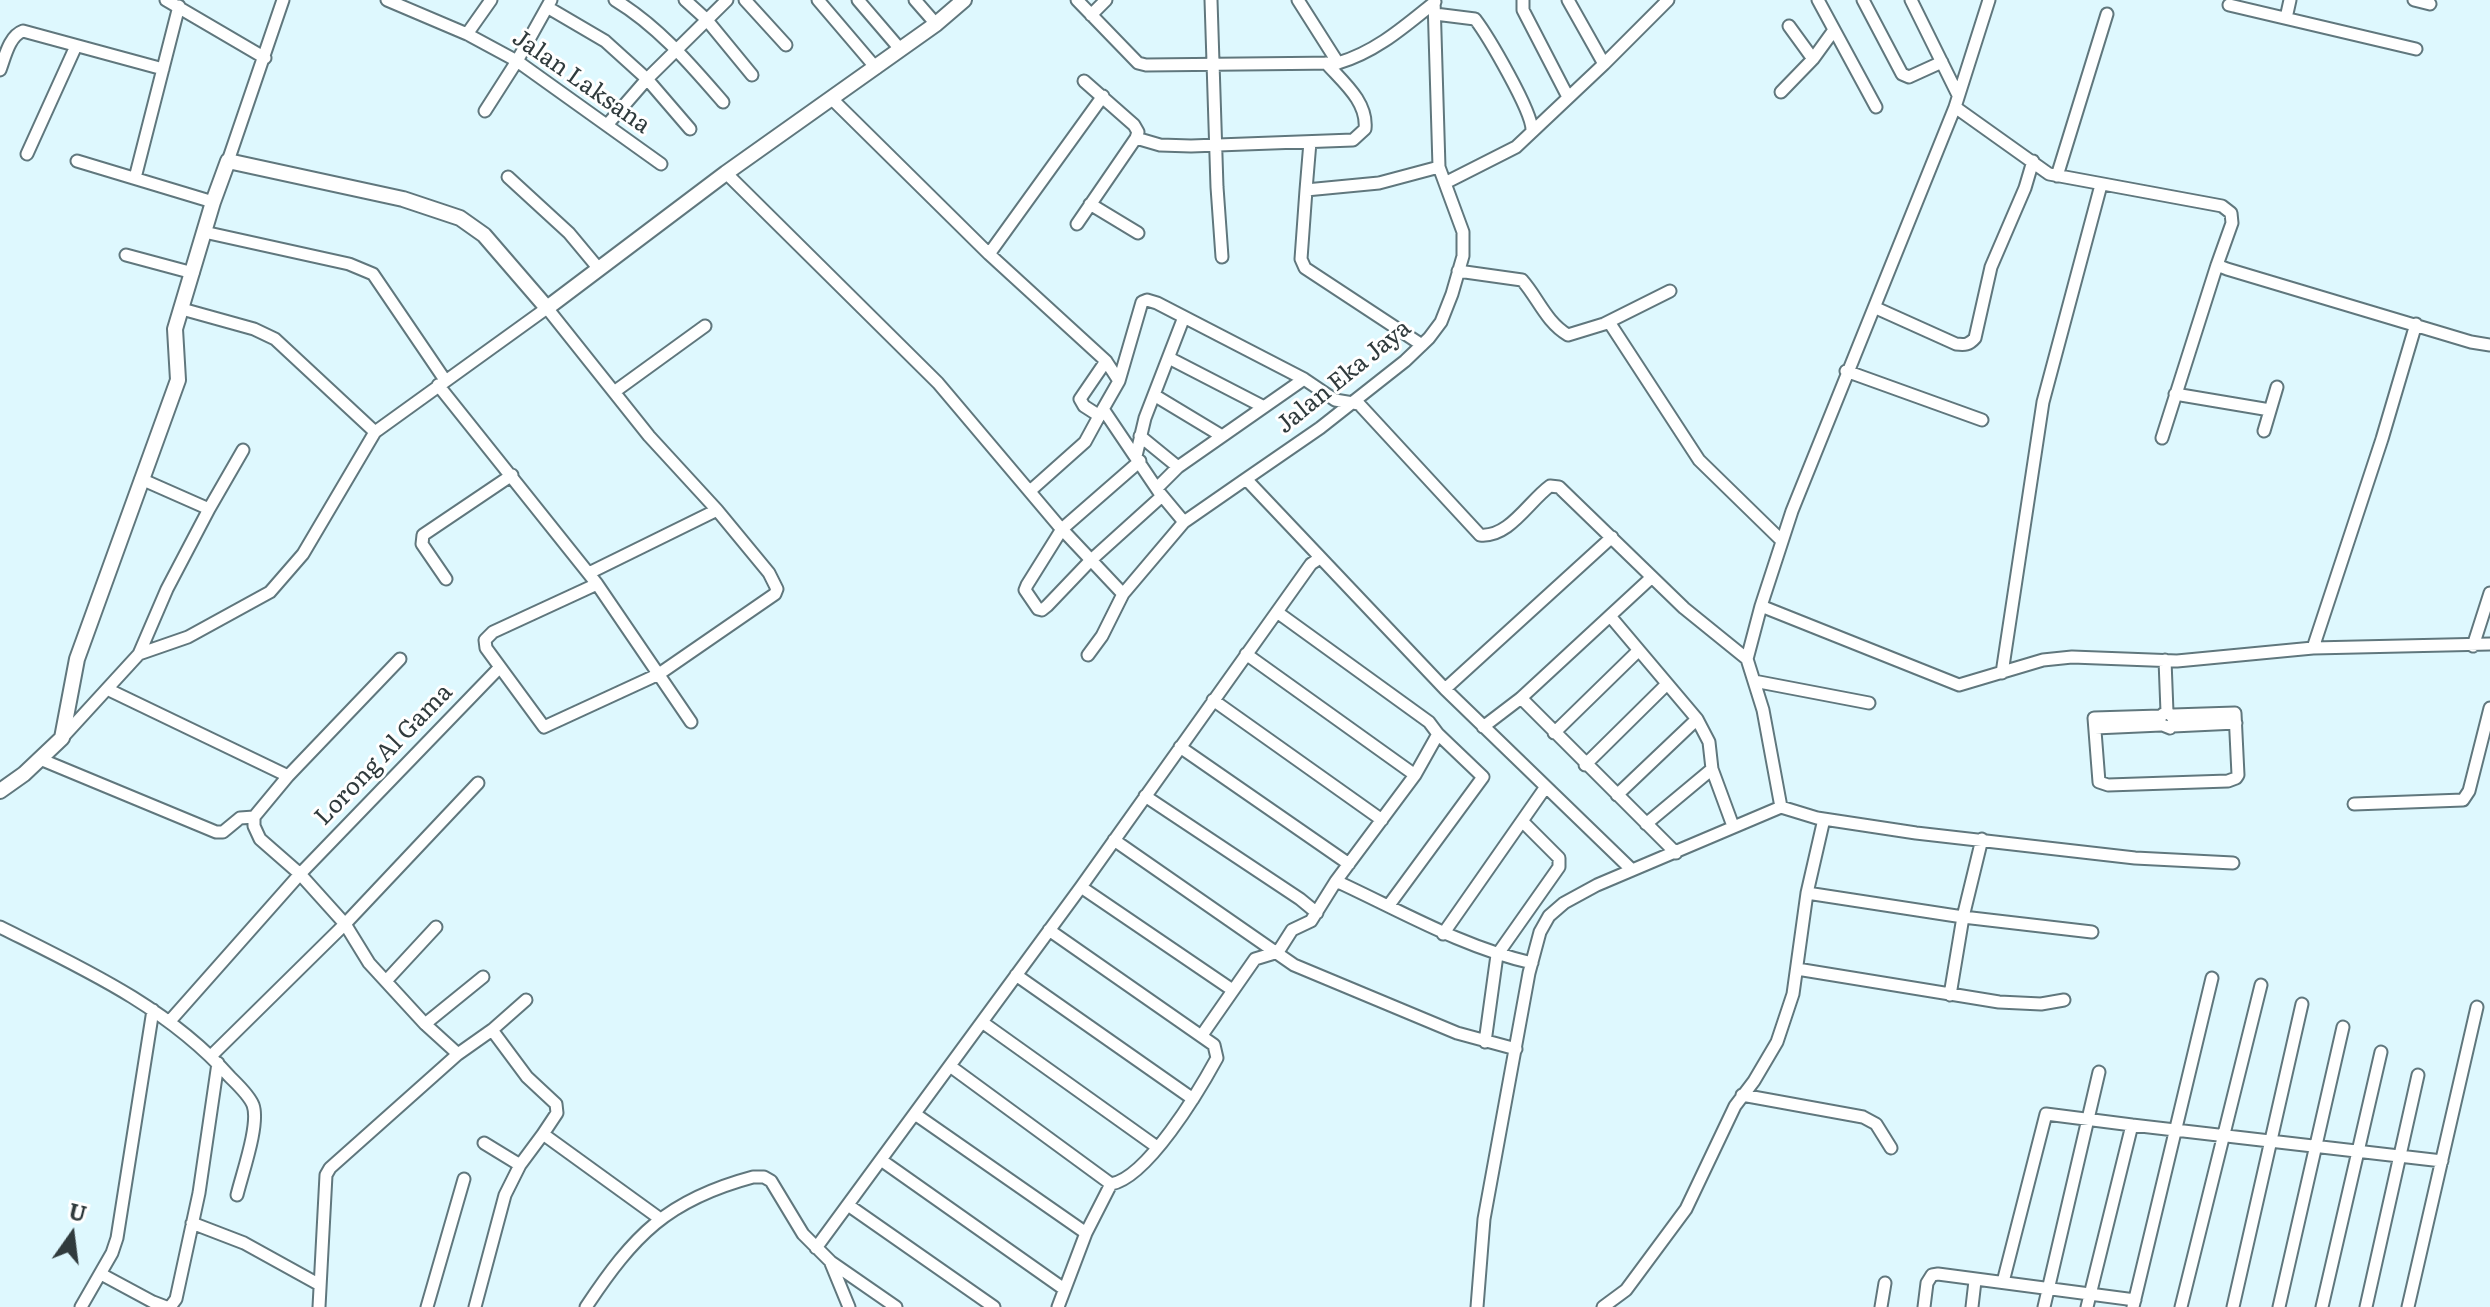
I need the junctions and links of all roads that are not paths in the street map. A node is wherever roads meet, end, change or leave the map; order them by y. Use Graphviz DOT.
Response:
graph roads {
  1 [pos="166,0"];
  2 [pos="283,0"];
  3 [pos="387,0"];
  4 [pos="491,0"];
  5 [pos="615,0"];
  6 [pos="685,0"];
  7 [pos="727,0"];
  8 [pos="745,0"];
  9 [pos="818,0"];
  10 [pos="858,0"];
  11 [pos="915,0"];
  12 [pos="964,0"];
  13 [pos="1077,0"];
  14 [pos="1106,0"];
  15 [pos="1211,0"];
  16 [pos="1298,0"];
  17 [pos="1523,0"];
  18 [pos="1568,0"];
  19 [pos="1668,0"];
  20 [pos="1818,0"];
  21 [pos="1863,0"];
  22 [pos="1911,0"];
  23 [pos="1989,0"];
  24 [pos="2290,0"];
  25 [pos="2414,0"];
  26 [pos="410,4"];
  27 [pos="549,4"];
  28 [pos="2430,4"];
  29 [pos="1435,5"];
  30 [pos="2229,5"];
  31 [pos="179,6"];
  32 [pos="2107,14"];
  33 [pos="1091,15"];
  34 [pos="2286,18"];
  35 [pos="706,19"];
  36 [pos="936,24"];
  37 [pos="1789,26"];
  38 [pos="1834,30"];
  39 [pos="467,34"];
  40 [pos="786,45"];
  41 [pos="76,46"];
  42 [pos="677,49"];
  43 [pos="900,49"];
  44 [pos="2416,49"];
  45 [pos="265,58"];
  46 [pos="1813,59"];
  47 [pos="517,61"];
  48 [pos="1942,62"];
  49 [pos="1212,63"];
  50 [pos="1332,63"];
  51 [pos="1604,64"];
  52 [pos="876,68"];
  53 [pos="163,69"];
  54 [pos="0,70"];
  55 [pos="752,75"];
  56 [pos="647,79"];
  57 [pos="1084,81"];
  58 [pos="1781,92"];
  59 [pos="1103,96"];
  60 [pos="1568,97"];
  61 [pos="832,99"];
  62 [pos="1957,101"];
  63 [pos="723,102"];
  64 [pos="1876,107"];
  65 [pos="485,111"];
  66 [pos="607,125"];
  67 [pos="690,129"];
  68 [pos="1532,130"];
  69 [pos="1136,138"];
  70 [pos="1310,142"];
  71 [pos="1216,145"];
  72 [pos="27,154"];
  73 [pos="77,161"];
  74 [pos="228,161"];
  75 [pos="2033,161"];
  76 [pos="661,164"];
  77 [pos="1439,167"];
  78 [pos="726,173"];
  79 [pos="2057,176"];
  80 [pos="508,177"];
  81 [pos="135,178"];
  82 [pos="1445,183"];
  83 [pos="2101,185"];
  84 [pos="1306,190"];
  85 [pos="213,202"];
  86 [pos="1090,204"];
  87 [pos="1077,224"];
  88 [pos="204,232"];
  89 [pos="1138,233"];
  90 [pos="989,254"];
  91 [pos="126,255"];
  92 [pos="1222,257"];
  93 [pos="2217,265"];
  94 [pos="599,269"];
  95 [pos="1458,271"];
  96 [pos="193,273"];
  97 [pos="1670,291"];
  98 [pos="547,308"];
  99 [pos="1876,308"];
  100 [pos="182,309"];
  101 [pos="1184,317"];
  102 [pos="1609,322"];
  103 [pos="2416,324"];
  104 [pos="705,326"];
  105 [pos="1422,345"];
  106 [pos="2490,345"];
  107 [pos="1169,358"];
  108 [pos="1106,361"];
  109 [pos="1846,371"];
  110 [pos="1304,379"];
  111 [pos="1119,381"];
  112 [pos="442,382"];
  113 [pos="2277,387"];
  114 [pos="614,392"];
  115 [pos="2175,394"];
  116 [pos="1154,395"];
  117 [pos="1354,402"];
  118 [pos="1262,406"];
  119 [pos="2270,410"];
  120 [pos="1100,412"];
  121 [pos="1982,420"];
  122 [pos="2264,431"];
  123 [pos="375,432"];
  124 [pos="1140,436"];
  125 [pos="1222,436"];
  126 [pos="2162,438"];
  127 [pos="243,450"];
  128 [pos="1138,458"];
  129 [pos="1178,467"];
  130 [pos="512,475"];
  131 [pos="141,479"];
  132 [pos="1246,479"];
  133 [pos="1030,491"];
  134 [pos="1159,492"];
  135 [pos="209,509"];
  136 [pos="717,510"];
  137 [pos="1184,522"];
  138 [pos="1062,529"];
  139 [pos="1612,537"];
  140 [pos="1782,541"];
  141 [pos="1320,558"];
  142 [pos="1090,561"];
  143 [pos="589,573"];
  144 [pos="1652,577"];
  145 [pos="446,579"];
  146 [pos="597,584"];
  147 [pos="2490,593"];
  148 [pos="1123,594"];
  149 [pos="1761,606"];
  150 [pos="1277,612"];
  151 [pos="1610,616"];
  152 [pos="2490,644"];
  153 [pos="2473,646"];
  154 [pos="2313,648"];
  155 [pos="1638,651"];
  156 [pos="139,654"];
  157 [pos="1246,654"];
  158 [pos="1088,655"];
  159 [pos="400,659"];
  160 [pos="1747,659"];
  161 [pos="2165,660"];
  162 [pos="500,667"];
  163 [pos="2002,673"];
  164 [pos="659,674"];
  165 [pos="1754,681"];
  166 [pos="1667,684"];
  167 [pos="107,689"];
  168 [pos="1445,689"];
  169 [pos="1521,698"];
  170 [pos="1213,700"];
  171 [pos="1869,703"];
  172 [pos="2490,708"];
  173 [pos="2167,719"];
  174 [pos="1696,720"];
  175 [pos="691,722"];
  176 [pos="1483,727"];
  177 [pos="1554,733"];
  178 [pos="1438,734"];
  179 [pos="62,738"];
  180 [pos="1180,747"];
  181 [pos="40,759"];
  182 [pos="1585,765"];
  183 [pos="1712,769"];
  184 [pos="1415,775"];
  185 [pos="288,776"];
  186 [pos="478,783"];
  187 [pos="1545,788"];
  188 [pos="0,791"];
  189 [pos="1617,795"];
  190 [pos="1145,796"];
  191 [pos="2354,804"];
  192 [pos="1781,807"];
  193 [pos="254,817"];
  194 [pos="1824,819"];
  195 [pos="1382,820"];
  196 [pos="1522,821"];
  197 [pos="1646,824"];
  198 [pos="1733,826"];
  199 [pos="1982,839"];
  200 [pos="1114,840"];
  201 [pos="1676,853"];
  202 [pos="2233,863"];
  203 [pos="1349,864"];
  204 [pos="1631,869"];
  205 [pos="300,874"];
  206 [pos="1336,881"];
  207 [pos="1081,887"];
  208 [pos="1807,893"];
  209 [pos="1389,905"];
  210 [pos="1317,913"];
  211 [pos="1963,917"];
  212 [pos="345,924"];
  213 [pos="0,927"];
  214 [pos="436,927"];
  215 [pos="1049,930"];
  216 [pos="2092,932"];
  217 [pos="1443,934"];
  218 [pos="1274,953"];
  219 [pos="1497,955"];
  220 [pos="1532,963"];
  221 [pos="1797,969"];
  222 [pos="1016,975"];
  223 [pos="483,977"];
  224 [pos="2212,978"];
  225 [pos="386,981"];
  226 [pos="2261,985"];
  227 [pos="1231,989"];
  228 [pos="1950,995"];
  229 [pos="526,1000"];
  230 [pos="2064,1000"];
  231 [pos="2302,1004"];
  232 [pos="2477,1007"];
  233 [pos="153,1010"];
  234 [pos="169,1022"];
  235 [pos="982,1022"];
  236 [pos="425,1024"];
  237 [pos="2343,1027"];
  238 [pos="492,1030"];
  239 [pos="1202,1035"];
  240 [pos="1485,1042"];
  241 [pos="1516,1049"];
  242 [pos="2381,1052"];
  243 [pos="458,1054"];
  244 [pos="214,1060"];
  245 [pos="950,1066"];
  246 [pos="2099,1072"];
  247 [pos="2418,1075"];
  248 [pos="1742,1095"];
  249 [pos="1193,1099"];
  250 [pos="915,1114"];
  251 [pos="2088,1118"];
  252 [pos="2132,1125"];
  253 [pos="2177,1128"];
  254 [pos="543,1134"];
  255 [pos="2223,1134"];
  256 [pos="2271,1140"];
  257 [pos="484,1143"];
  258 [pos="2315,1146"];
  259 [pos="1157,1147"];
  260 [pos="1891,1148"];
  261 [pos="2359,1151"];
  262 [pos="2400,1156"];
  263 [pos="881,1160"];
  264 [pos="2442,1161"];
  265 [pos="520,1165"];
  266 [pos="464,1179"];
  267 [pos="1111,1184"];
  268 [pos="237,1195"];
  269 [pos="848,1205"];
  270 [pos="659,1218"];
  271 [pos="192,1223"];
  272 [pos="1086,1233"];
  273 [pos="816,1248"];
  274 [pos="830,1261"];
  275 [pos="101,1274"];
  276 [pos="1975,1281"];
  277 [pos="2003,1282"];
  278 [pos="1885,1283"];
  279 [pos="320,1285"];
  280 [pos="2048,1288"];
  281 [pos="1064,1289"];
  282 [pos="2090,1294"];
  283 [pos="2134,1304"];
  284 [pos="888,1305"];
  285 [pos="81,1307"];
  286 [pos="168,1307"];
  287 [pos="319,1307"];
  288 [pos="427,1307"];
  289 [pos="475,1307"];
  290 [pos="586,1307"];
  291 [pos="849,1307"];
  292 [pos="994,1307"];
  293 [pos="1058,1307"];
  294 [pos="1477,1307"];
  295 [pos="1603,1307"];
  296 [pos="1881,1307"];
  297 [pos="1924,1307"];
  298 [pos="1972,1307"];
  299 [pos="2044,1307"];
  300 [pos="2087,1307"];
  301 [pos="2181,1307"];
  302 [pos="2233,1307"];
  303 [pos="2279,1307"];
  304 [pos="2322,1307"];
  305 [pos="2366,1307"];
  306 [pos="2408,1307"];
  1 -- 31 [label="street"];
  2 -- 45 [label="street"];
  3 -- 26 [label="street, Jalan Laksana"];
  4 -- 39 [label="street"];
  5 -- 42 [label="street"];
  6 -- 35 [label="street"];
  7 -- 35 [label="street"];
  8 -- 40 [label="street"];
  9 -- 52 [label="street"];
  10 -- 43 [label="street"];
  11 -- 36 [label="street"];
  12 -- 36 [label="street"];
  13 -- 33 [label="street"];
  14 -- 33 [label="street"];
  15 -- 49 [label="street"];
  16 -- 50 [label="street"];
  17 -- 60 [label="street"];
  18 -- 51 [label="street"];
  19 -- 51 [label="street"];
  20 -- 38 [label="street"];
  21 -- 48 [label="street"];
  22 -- 48 [label="street"];
  23 -- 62 [label="street"];
  24 -- 34 [label="street"];
  25 -- 28 [label="street"];
  26 -- 39 [label="street, Jalan Laksana"];
  27 -- 47 [label="street"];
  27 -- 56 [label="street"];
  29 -- 50 [label="street"];
  29 -- 68 [label="street"];
  29 -- 77 [label="street, Jalan Eka Jaya"];
  30 -- 34 [label="street"];
  31 -- 45 [label="street"];
  31 -- 53 [label="street"];
  32 -- 79 [label="street"];
  33 -- 49 [label="street"];
  34 -- 44 [label="street"];
  35 -- 42 [label="street"];
  35 -- 55 [label="street"];
  36 -- 43 [label="street"];
  37 -- 46 [label="street"];
  38 -- 46 [label="street"];
  38 -- 64 [label="street"];
  39 -- 47 [label="street, Jalan Laksana"];
  41 -- 53 [label="street"];
  41 -- 54 [label="street"];
  41 -- 72 [label="street"];
  42 -- 56 [label="street"];
  42 -- 63 [label="street"];
  43 -- 52 [label="street"];
  45 -- 74 [label="street"];
  46 -- 58 [label="street"];
  47 -- 65 [label="street"];
  47 -- 66 [label="street, Jalan Laksana"];
  48 -- 62 [label="street"];
  49 -- 50 [label="street"];
  49 -- 71 [label="street"];
  50 -- 70 [label="street"];
  51 -- 60 [label="street"];
  52 -- 61 [label="street"];
  53 -- 81 [label="street"];
  56 -- 66 [label="street"];
  56 -- 67 [label="street"];
  57 -- 59 [label="street"];
  59 -- 69 [label="street"];
  59 -- 90 [label="street"];
  60 -- 68 [label="street"];
  61 -- 78 [label="street"];
  61 -- 90 [label="street"];
  62 -- 75 [label="street"];
  62 -- 99 [label="street"];
  66 -- 76 [label="street, Jalan Laksana"];
  68 -- 82 [label="street"];
  69 -- 71 [label="street"];
  69 -- 86 [label="street"];
  70 -- 71 [label="street"];
  70 -- 84 [label="street"];
  71 -- 92 [label="street"];
  73 -- 81 [label="street"];
  74 -- 85 [label="street"];
  74 -- 98 [label="street"];
  75 -- 79 [label="street"];
  75 -- 99 [label="street"];
  77 -- 82 [label="street, Jalan Eka Jaya"];
  77 -- 84 [label="street"];
  78 -- 94 [label="street"];
  78 -- 133 [label="street"];
  79 -- 83 [label="street"];
  80 -- 94 [label="street"];
  81 -- 85 [label="street"];
  82 -- 95 [label="street, Jalan Eka Jaya"];
  83 -- 93 [label="street"];
  83 -- 163 [label="street"];
  84 -- 105 [label="street"];
  85 -- 88 [label="street"];
  86 -- 87 [label="street"];
  86 -- 89 [label="street"];
  88 -- 96 [label="street"];
  88 -- 112 [label="street"];
  90 -- 108 [label="street"];
  91 -- 96 [label="street"];
  93 -- 103 [label="street"];
  93 -- 115 [label="street"];
  94 -- 98 [label="street"];
  95 -- 102 [label="street"];
  95 -- 105 [label="street, Jalan Eka Jaya"];
  96 -- 100 [label="street"];
  97 -- 102 [label="street"];
  98 -- 112 [label="street"];
  98 -- 114 [label="street"];
  99 -- 109 [label="street"];
  100 -- 123 [label="street"];
  100 -- 131 [label="street"];
  101 -- 107 [label="street"];
  101 -- 110 [label="street"];
  101 -- 111 [label="street"];
  102 -- 140 [label="street"];
  103 -- 106 [label="street"];
  103 -- 154 [label="street"];
  104 -- 114 [label="street"];
  105 -- 117 [label="street, Jalan Eka Jaya"];
  107 -- 116 [label="street"];
  107 -- 118 [label="street"];
  108 -- 111 [label="street"];
  108 -- 120 [label="street"];
  109 -- 121 [label="street"];
  109 -- 140 [label="street"];
  110 -- 117 [label="street"];
  110 -- 118 [label="street"];
  111 -- 120 [label="street"];
  112 -- 123 [label="street"];
  112 -- 130 [label="street"];
  113 -- 119 [label="street"];
  114 -- 136 [label="street"];
  115 -- 119 [label="street"];
  115 -- 126 [label="street"];
  116 -- 124 [label="street"];
  116 -- 125 [label="street"];
  117 -- 132 [label="street, Jalan Eka Jaya"];
  117 -- 139 [label="street"];
  118 -- 125 [label="street"];
  119 -- 122 [label="street"];
  120 -- 128 [label="street"];
  120 -- 133 [label="street"];
  123 -- 156 [label="street"];
  124 -- 128 [label="street"];
  124 -- 129 [label="street"];
  125 -- 129 [label="street"];
  127 -- 135 [label="street"];
  128 -- 134 [label="street"];
  128 -- 138 [label="street"];
  129 -- 134 [label="street"];
  130 -- 143 [label="street"];
  130 -- 145 [label="street"];
  131 -- 135 [label="street"];
  131 -- 179 [label="street"];
  132 -- 137 [label="street, Jalan Eka Jaya"];
  132 -- 141 [label="street"];
  133 -- 138 [label="street"];
  134 -- 137 [label="street"];
  134 -- 142 [label="street"];
  135 -- 156 [label="street"];
  136 -- 143 [label="street"];
  136 -- 164 [label="street"];
  137 -- 148 [label="street, Jalan Eka Jaya"];
  138 -- 142 [label="street"];
  138 -- 142 [label="street"];
  139 -- 144 [label="street"];
  139 -- 168 [label="street"];
  140 -- 149 [label="street"];
  141 -- 150 [label="street"];
  141 -- 168 [label="street"];
  142 -- 148 [label="street"];
  143 -- 146 [label="street"];
  144 -- 151 [label="street"];
  144 -- 160 [label="street"];
  146 -- 162 [label="street"];
  146 -- 164 [label="street"];
  147 -- 153 [label="street"];
  148 -- 158 [label="street, Jalan Eka Jaya"];
  149 -- 160 [label="street"];
  149 -- 163 [label="street"];
  150 -- 157 [label="street"];
  150 -- 178 [label="street"];
  151 -- 155 [label="street"];
  151 -- 169 [label="street"];
  152 -- 153 [label="street"];
  153 -- 154 [label="street"];
  154 -- 161 [label="street"];
  155 -- 166 [label="street"];
  155 -- 177 [label="street"];
  156 -- 167 [label="street"];
  157 -- 170 [label="street"];
  157 -- 184 [label="street"];
  159 -- 185 [label="street"];
  160 -- 165 [label="street"];
  161 -- 163 [label="street"];
  161 -- 173 [label="street"];
  162 -- 164 [label="street"];
  162 -- 205 [label="street, Lorong Al Gama"];
  164 -- 175 [label="street"];
  165 -- 171 [label="street"];
  165 -- 192 [label="street"];
  166 -- 174 [label="street"];
  166 -- 182 [label="street"];
  167 -- 179 [label="street"];
  167 -- 185 [label="street"];
  168 -- 176 [label="street"];
  169 -- 176 [label="street"];
  169 -- 177 [label="street"];
  170 -- 180 [label="street"];
  170 -- 195 [label="street"];
  172 -- 191 [label="street"];
  173 -- 173 [label="street"];
  174 -- 183 [label="street"];
  174 -- 189 [label="street"];
  176 -- 187 [label="street"];
  177 -- 182 [label="street"];
  178 -- 184 [label="street"];
  178 -- 209 [label="street"];
  179 -- 181 [label="street"];
  180 -- 190 [label="street"];
  180 -- 203 [label="street"];
  181 -- 188 [label="street"];
  181 -- 193 [label="street"];
  182 -- 189 [label="street"];
  183 -- 197 [label="street"];
  183 -- 198 [label="street"];
  184 -- 195 [label="street"];
  185 -- 193 [label="street"];
  186 -- 212 [label="street"];
  187 -- 196 [label="street"];
  187 -- 204 [label="street"];
  189 -- 197 [label="street"];
  190 -- 200 [label="street"];
  190 -- 210 [label="street"];
  192 -- 194 [label="street"];
  192 -- 198 [label="street"];
  193 -- 205 [label="street"];
  194 -- 199 [label="street"];
  194 -- 208 [label="street"];
  195 -- 203 [label="street"];
  196 -- 217 [label="street"];
  196 -- 219 [label="street"];
  197 -- 201 [label="street"];
  198 -- 201 [label="street"];
  199 -- 202 [label="street"];
  199 -- 211 [label="street"];
  200 -- 207 [label="street"];
  200 -- 218 [label="street"];
  201 -- 204 [label="street"];
  203 -- 206 [label="street"];
  204 -- 220 [label="street"];
  205 -- 212 [label="street"];
  205 -- 234 [label="street, Lorong Al Gama"];
  206 -- 209 [label="street"];
  206 -- 210 [label="street"];
  207 -- 215 [label="street"];
  207 -- 227 [label="street"];
  208 -- 211 [label="street"];
  208 -- 221 [label="street"];
  209 -- 217 [label="street"];
  210 -- 218 [label="street"];
  211 -- 216 [label="street"];
  211 -- 228 [label="street"];
  212 -- 225 [label="street"];
  212 -- 244 [label="street"];
  213 -- 233 [label="street"];
  214 -- 225 [label="street"];
  215 -- 222 [label="street"];
  215 -- 239 [label="street"];
  217 -- 219 [label="street"];
  218 -- 227 [label="street"];
  218 -- 240 [label="street"];
  219 -- 220 [label="street"];
  219 -- 240 [label="street"];
  220 -- 241 [label="street"];
  221 -- 228 [label="street"];
  221 -- 248 [label="street"];
  222 -- 235 [label="street"];
  222 -- 249 [label="street"];
  223 -- 236 [label="street"];
  224 -- 253 [label="street"];
  225 -- 236 [label="street"];
  226 -- 255 [label="street"];
  227 -- 239 [label="street"];
  228 -- 230 [label="street"];
  229 -- 238 [label="street"];
  231 -- 256 [label="street"];
  232 -- 264 [label="street"];
  233 -- 234 [label="street"];
  233 -- 275 [label="street"];
  234 -- 244 [label="street"];
  235 -- 245 [label="street"];
  235 -- 259 [label="street"];
  236 -- 243 [label="street"];
  237 -- 258 [label="street"];
  238 -- 243 [label="street"];
  238 -- 254 [label="street"];
  239 -- 249 [label="street"];
  240 -- 241 [label="street"];
  241 -- 294 [label="street"];
  242 -- 261 [label="street"];
  243 -- 279 [label="street"];
  244 -- 268 [label="street"];
  244 -- 271 [label="street"];
  245 -- 250 [label="street"];
  245 -- 267 [label="street"];
  246 -- 251 [label="street"];
  247 -- 262 [label="street"];
  248 -- 260 [label="street"];
  248 -- 295 [label="street"];
  249 -- 259 [label="street"];
  250 -- 263 [label="street"];
  250 -- 272 [label="street"];
  251 -- 252 [label="street"];
  251 -- 277 [label="street"];
  251 -- 280 [label="street"];
  252 -- 253 [label="street"];
  252 -- 282 [label="street"];
  253 -- 255 [label="street"];
  253 -- 283 [label="street"];
  254 -- 265 [label="street"];
  254 -- 270 [label="street"];
  255 -- 256 [label="street"];
  255 -- 301 [label="street"];
  256 -- 258 [label="street"];
  256 -- 302 [label="street"];
  257 -- 265 [label="street"];
  258 -- 261 [label="street"];
  258 -- 303 [label="street"];
  259 -- 267 [label="street"];
  261 -- 262 [label="street"];
  261 -- 304 [label="street"];
  262 -- 264 [label="street"];
  262 -- 305 [label="street"];
  263 -- 269 [label="street"];
  263 -- 281 [label="street"];
  264 -- 306 [label="street"];
  265 -- 289 [label="street"];
  266 -- 288 [label="street"];
  267 -- 272 [label="street"];
  269 -- 273 [label="street"];
  269 -- 292 [label="street"];
  270 -- 273 [label="street"];
  270 -- 290 [label="street"];
  271 -- 279 [label="street"];
  271 -- 286 [label="street"];
  272 -- 281 [label="street"];
  273 -- 274 [label="street"];
  274 -- 284 [label="street"];
  274 -- 291 [label="street"];
  275 -- 285 [label="street"];
  275 -- 286 [label="street"];
  276 -- 277 [label="street"];
  276 -- 297 [label="street"];
  276 -- 298 [label="street"];
  277 -- 280 [label="street"];
  278 -- 296 [label="street"];
  279 -- 287 [label="street"];
  280 -- 282 [label="street"];
  280 -- 299 [label="street"];
  281 -- 293 [label="street"];
  282 -- 283 [label="street"];
  282 -- 300 [label="street"];
}
